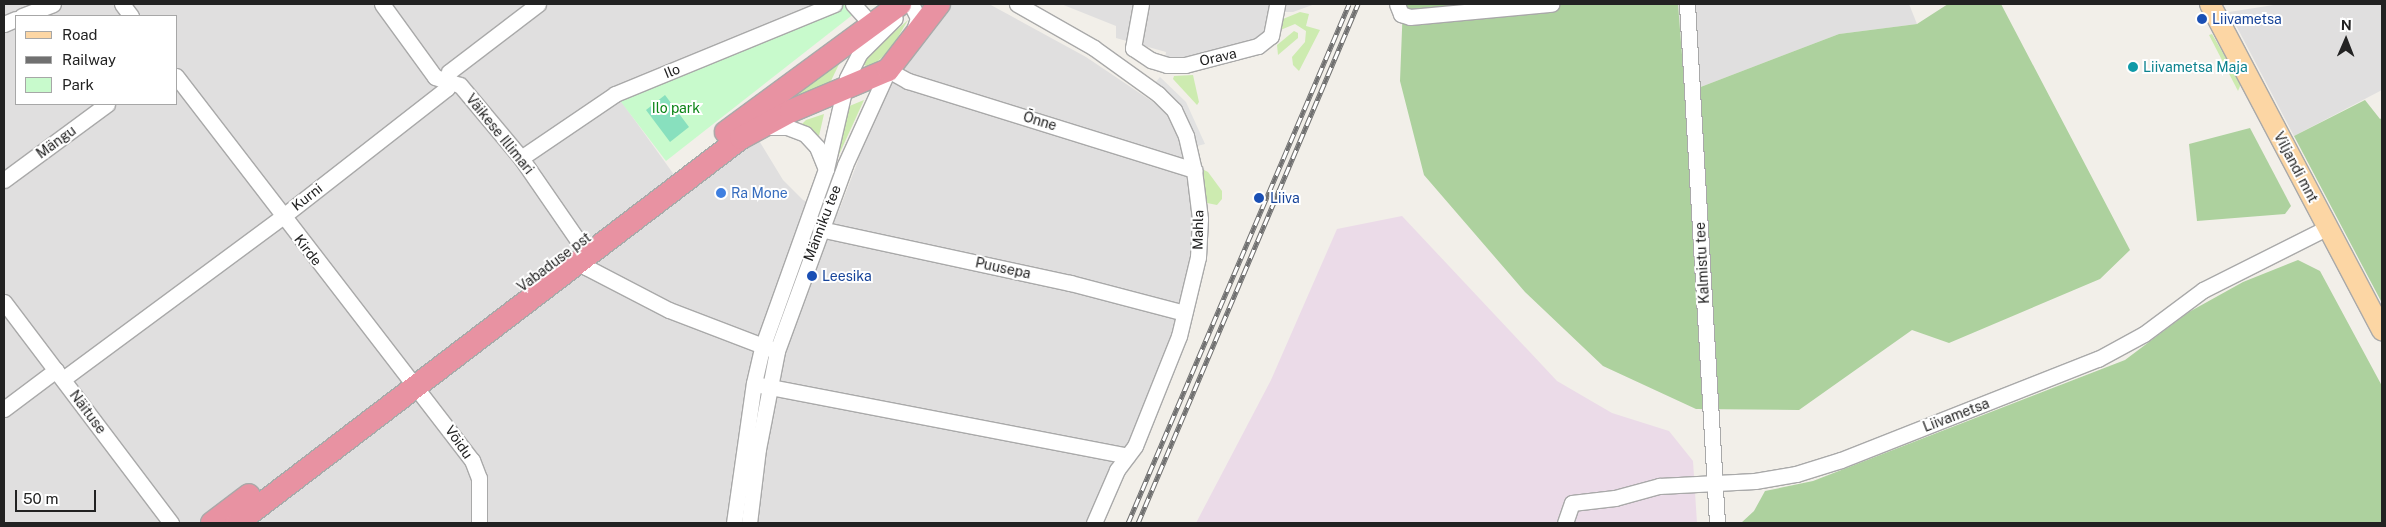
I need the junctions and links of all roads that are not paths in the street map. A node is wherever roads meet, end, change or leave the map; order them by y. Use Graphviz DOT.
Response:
graph roads {
  1 [pos="53,4"];
  2 [pos="122,4"];
  3 [pos="382,4"];
  4 [pos="538,4"];
  5 [pos="834,4"];
  6 [pos="853,4"];
  7 [pos="900,4"];
  8 [pos="904,4"];
  9 [pos="911,4"];
  10 [pos="939,4"];
  11 [pos="1017,4"];
  12 [pos="1142,4"];
  13 [pos="1277,4"];
  14 [pos="1397,4"];
  15 [pos="1551,4"];
  16 [pos="1687,4"];
  17 [pos="2210,4"];
  18 [pos="25,15"];
  19 [pos="131,15"];
  20 [pos="870,24"];
  21 [pos="913,34"];
  22 [pos="888,70"];
  23 [pos="178,79"];
  24 [pos="448,81"];
  25 [pos="843,91"];
  26 [pos="106,105"];
  27 [pos="758,128"];
  28 [pos="521,158"];
  29 [pos="826,169"];
  30 [pos="1194,170"];
  31 [pos="4,180"];
  32 [pos="810,214"];
  33 [pos="282,217"];
  34 [pos="2328,227"];
  35 [pos="820,229"];
  36 [pos="583,253"];
  37 [pos="4,302"];
  38 [pos="1184,313"];
  39 [pos="2382,330"];
  40 [pos="770,348"];
  41 [pos="59,375"];
  42 [pos="410,380"];
  43 [pos="761,385"];
  44 [pos="4,409"];
  45 [pos="1128,456"];
  46 [pos="1714,484"];
  47 [pos="171,523"];
  48 [pos="212,523"];
  49 [pos="237,523"];
  50 [pos="479,523"];
  51 [pos="734,523"];
  52 [pos="750,523"];
  53 [pos="1094,523"];
  54 [pos="1565,523"];
  55 [pos="1717,523"];
  1 -- 18 [label="street"];
  2 -- 19 [label="street"];
  3 -- 24 [label="street, Väikese Illimari"];
  4 -- 24 [label="street, Kurni"];
  5 -- 28 [label="street, Ilo"];
  6 -- 20 [label="street"];
  7 -- 20 [label="highway, Vabaduse pst"];
  8 -- 25 [label="street, Männiku tee"];
  9 -- 21 [label="street"];
  10 -- 21 [label="highway, Männiku tee"];
  11 -- 30 [label="street, Mahla"];
  12 -- 13 [label="street, Orava"];
  14 -- 15 [label="street"];
  16 -- 46 [label="street, Kalmistu tee"];
  17 -- 34 [label="main road, Viljandi mnt"];
  20 -- 36 [label="highway, Vabaduse pst"];
  21 -- 22 [label="highway, Männiku tee"];
  22 -- 25 [label="highway, Vabaduse pst"];
  22 -- 30 [label="street, Õnne"];
  22 -- 35 [label="street, Männiku tee"];
  23 -- 33 [label="street, Kirde"];
  24 -- 28 [label="street, Väikese Illimari"];
  24 -- 33 [label="street, Kurni"];
  25 -- 27 [label="highway, Vabaduse pst"];
  25 -- 29 [label="street, Männiku tee"];
  26 -- 31 [label="street, Mängu"];
  27 -- 29 [label="street"];
  27 -- 36 [label="highway, Vabaduse pst"];
  28 -- 36 [label="street, Väikese Illimari"];
  29 -- 32 [label="street, Männiku tee"];
  30 -- 38 [label="street, Mahla"];
  32 -- 35 [label="street"];
  32 -- 40 [label="street, Männiku tee"];
  33 -- 41 [label="street, Kurni"];
  33 -- 42 [label="street, Kirde"];
  34 -- 39 [label="main road, Viljandi mnt"];
  34 -- 46 [label="street, Liivametsa"];
  35 -- 38 [label="street, Puusepa"];
  35 -- 40 [label="street, Männiku tee"];
  36 -- 40 [label="street"];
  36 -- 42 [label="highway, Vabaduse pst"];
  37 -- 41 [label="street, Näituse"];
  38 -- 45 [label="street, Mahla"];
  40 -- 43 [label="street, Männiku tee"];
  41 -- 44 [label="street, Kurni"];
  41 -- 47 [label="street, Näituse"];
  42 -- 48 [label="highway, Vabaduse pst"];
  42 -- 49 [label="highway, Vabaduse pst"];
  42 -- 50 [label="street, Võidu"];
  43 -- 45 [label="street"];
  43 -- 51 [label="street, Männiku tee"];
  43 -- 52 [label="street, Männiku tee"];
  45 -- 53 [label="street, Mahla"];
  46 -- 54 [label="street, Liivametsa"];
  46 -- 55 [label="street, Kalmistu tee"];
}
